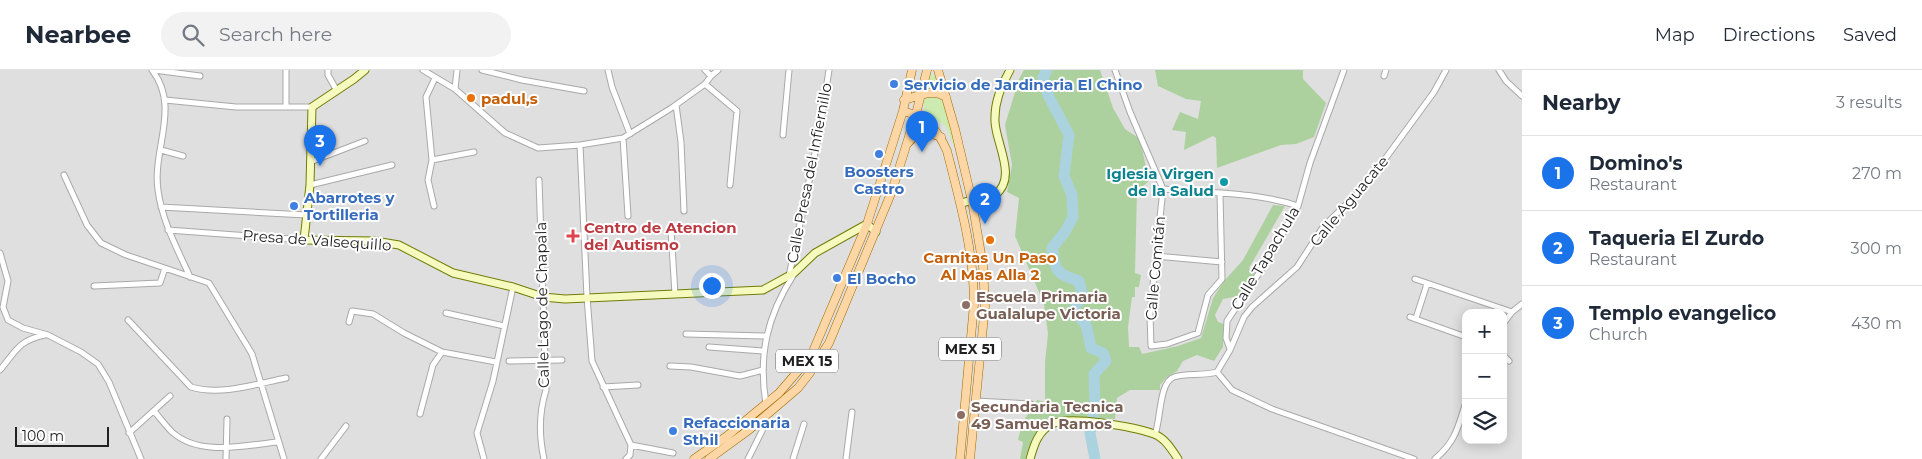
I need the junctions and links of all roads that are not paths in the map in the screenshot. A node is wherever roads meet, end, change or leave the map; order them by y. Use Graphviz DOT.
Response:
graph roads {
  1 [pos="153,70"];
  2 [pos="286,70"];
  3 [pos="328,70"];
  4 [pos="365,70"];
  5 [pos="423,70"];
  6 [pos="457,70"];
  7 [pos="482,70"];
  8 [pos="608,70"];
  9 [pos="705,70"];
  10 [pos="718,70"];
  11 [pos="789,70"];
  12 [pos="829,70"];
  13 [pos="912,70"];
  14 [pos="927,70"];
  15 [pos="938,70"];
  16 [pos="1010,70"];
  17 [pos="1115,70"];
  18 [pos="1344,70"];
  19 [pos="1446,70"];
  20 [pos="1498,70"];
  21 [pos="200,76"];
  22 [pos="711,76"];
  23 [pos="435,78"];
  24 [pos="705,84"];
  25 [pos="455,89"];
  26 [pos="337,91"];
  27 [pos="584,91"];
  28 [pos="921,95"];
  29 [pos="1522,96"];
  30 [pos="946,97"];
  31 [pos="165,100"];
  32 [pos="904,100"];
  33 [pos="676,105"];
  34 [pos="312,106"];
  35 [pos="286,107"];
  36 [pos="903,111"];
  37 [pos="916,114"];
  38 [pos="630,134"];
  39 [pos="783,135"];
  40 [pos="941,137"];
  41 [pos="623,138"];
  42 [pos="365,141"];
  43 [pos="580,146"];
  44 [pos="161,150"];
  45 [pos="905,150"];
  46 [pos="474,152"];
  47 [pos="182,156"];
  48 [pos="432,160"];
  49 [pos="310,162"];
  50 [pos="392,165"];
  51 [pos="64,175"];
  52 [pos="539,180"];
  53 [pos="310,185"];
  54 [pos="730,185"];
  55 [pos="1163,189"];
  56 [pos="1220,194"];
  57 [pos="972,201"];
  58 [pos="961,203"];
  59 [pos="434,206"];
  60 [pos="1298,206"];
  61 [pos="161,207"];
  62 [pos="684,211"];
  63 [pos="306,215"];
  64 [pos="628,216"];
  65 [pos="867,224"];
  66 [pos="168,230"];
  67 [pos="671,230"];
  68 [pos="876,232"];
  69 [pos="304,240"];
  70 [pos="0,254"];
  71 [pos="1156,256"];
  72 [pos="1222,262"];
  73 [pos="165,268"];
  74 [pos="792,275"];
  75 [pos="190,277"];
  76 [pos="1415,279"];
  77 [pos="1427,284"];
  78 [pos="94,286"];
  79 [pos="513,287"];
  80 [pos="675,294"];
  81 [pos="543,297"];
  82 [pos="587,297"];
  83 [pos="1522,304"];
  84 [pos="1512,312"];
  85 [pos="446,313"];
  86 [pos="1410,317"];
  87 [pos="1416,318"];
  88 [pos="1507,319"];
  89 [pos="128,320"];
  90 [pos="349,322"];
  91 [pos="504,326"];
  92 [pos="686,334"];
  93 [pos="48,335"];
  94 [pos="1462,335"];
  95 [pos="766,336"];
  96 [pos="709,347"];
  97 [pos="1230,350"];
  98 [pos="763,351"];
  99 [pos="442,352"];
  100 [pos="1507,359"];
  101 [pos="544,360"];
  102 [pos="562,360"];
  103 [pos="509,361"];
  104 [pos="1509,361"];
  105 [pos="496,362"];
  106 [pos="670,366"];
  107 [pos="0,370"];
  108 [pos="762,370"];
  109 [pos="1217,372"];
  110 [pos="286,378"];
  111 [pos="260,384"];
  112 [pos="638,385"];
  113 [pos="603,387"];
  114 [pos="170,396"];
  115 [pos="975,401"];
  116 [pos="766,404"];
  117 [pos="1031,404"];
  118 [pos="154,411"];
  119 [pos="852,412"];
  120 [pos="420,414"];
  121 [pos="1462,414"];
  122 [pos="766,415"];
  123 [pos="227,419"];
  124 [pos="804,424"];
  125 [pos="346,426"];
  126 [pos="129,434"];
  127 [pos="1155,434"];
  128 [pos="278,442"];
  129 [pos="631,445"];
  130 [pos="226,447"];
  131 [pos="673,453"];
  132 [pos="140,459"];
  133 [pos="226,459"];
  134 [pos="284,459"];
  135 [pos="321,459"];
  136 [pos="484,459"];
  137 [pos="544,459"];
  138 [pos="626,459"];
  139 [pos="694,459"];
  140 [pos="709,459"];
  141 [pos="748,459"];
  142 [pos="794,459"];
  143 [pos="846,459"];
  144 [pos="960,459"];
  145 [pos="970,459"];
  146 [pos="1030,459"];
  147 [pos="1178,459"];
  148 [pos="1414,459"];
  149 [pos="1435,459"];
  1 -- 21 [label="street"];
  1 -- 31 [label="street"];
  2 -- 35 [label="street"];
  3 -- 26 [label="street"];
  4 -- 26 [label="street"];
  5 -- 23 [label="street"];
  6 -- 25 [label="street"];
  7 -- 27 [label="street"];
  8 -- 38 [label="street"];
  9 -- 22 [label="street"];
  10 -- 22 [label="street"];
  11 -- 39 [label="street"];
  12 -- 74 [label="street, Calle Presa del Infiernillo"];
  13 -- 32 [label="main road, MEX 15"];
  14 -- 28 [label="main road, MEX 15"];
  15 -- 30 [label="main road, MEX 51"];
  16 -- 57 [label="street"];
  17 -- 55 [label="street"];
  18 -- 60 [label="street, Calle Tapachula"];
  19 -- 97 [label="street, Calle Aguacate"];
  20 -- 29 [label="street"];
  22 -- 24 [label="street"];
  23 -- 25 [label="street"];
  23 -- 48 [label="street"];
  24 -- 33 [label="street"];
  24 -- 54 [label="street"];
  25 -- 43 [label="street"];
  26 -- 34 [label="street"];
  28 -- 30 [label="main road"];
  28 -- 32 [label="main road"];
  28 -- 37 [label="main road, MEX 15"];
  30 -- 57 [label="main road, MEX 51"];
  31 -- 35 [label="street"];
  31 -- 44 [label="street"];
  32 -- 36 [label="main road, MEX 15"];
  33 -- 38 [label="street"];
  33 -- 62 [label="street"];
  34 -- 35 [label="street"];
  34 -- 49 [label="street"];
  36 -- 37 [label="main road, MEX 51"];
  36 -- 65 [label="main road, MEX 15"];
  37 -- 40 [label="main road, MEX 51"];
  37 -- 45 [label="main road, MEX 15"];
  38 -- 41 [label="street"];
  40 -- 45 [label="main road"];
  40 -- 58 [label="main road, MEX 51"];
  41 -- 43 [label="street"];
  41 -- 64 [label="street"];
  42 -- 49 [label="street"];
  43 -- 82 [label="street"];
  44 -- 47 [label="street"];
  44 -- 61 [label="street"];
  45 -- 68 [label="main road, MEX 15"];
  46 -- 48 [label="street"];
  48 -- 59 [label="street"];
  49 -- 53 [label="street"];
  50 -- 53 [label="street"];
  51 -- 73 [label="street"];
  52 -- 81 [label="street, Calle Lago de Chapala"];
  53 -- 63 [label="street"];
  55 -- 56 [label="street"];
  55 -- 71 [label="street, Calle Comitán"];
  56 -- 60 [label="street"];
  56 -- 72 [label="street"];
  57 -- 58 [label="street"];
  57 -- 115 [label="main road, MEX 51"];
  58 -- 144 [label="main road, MEX 51"];
  60 -- 97 [label="street, Calle Tapachula"];
  61 -- 63 [label="street"];
  61 -- 66 [label="street"];
  63 -- 69 [label="street"];
  65 -- 68 [label="street"];
  65 -- 74 [label="street, Presa de Valsequillo"];
  65 -- 116 [label="main road, MEX 15"];
  66 -- 69 [label="street, Presa de Valsequillo"];
  66 -- 75 [label="street"];
  67 -- 80 [label="street"];
  68 -- 122 [label="main road, MEX 15"];
  69 -- 79 [label="street, Presa de Valsequillo"];
  70 -- 93 [label="street"];
  71 -- 72 [label="street"];
  71 -- 72 [label="street, Calle Comitán"];
  73 -- 75 [label="street"];
  73 -- 78 [label="street"];
  74 -- 80 [label="street, Presa de Valsequillo"];
  74 -- 95 [label="street, Calle Presa del Infiernillo"];
  75 -- 111 [label="street"];
  76 -- 77 [label="street"];
  77 -- 84 [label="street"];
  77 -- 87 [label="street"];
  79 -- 81 [label="street, Presa de Valsequillo"];
  79 -- 91 [label="street"];
  80 -- 82 [label="street, Presa de Valsequillo"];
  81 -- 82 [label="street, Presa de Valsequillo"];
  81 -- 101 [label="street, Calle Lago de Chapala"];
  82 -- 113 [label="street"];
  83 -- 84 [label="street"];
  84 -- 88 [label="street"];
  85 -- 91 [label="street"];
  86 -- 87 [label="street"];
  87 -- 94 [label="street"];
  89 -- 111 [label="street"];
  90 -- 99 [label="street"];
  91 -- 105 [label="street"];
  92 -- 95 [label="street"];
  93 -- 107 [label="street"];
  93 -- 126 [label="street"];
  95 -- 98 [label="street, Calle Presa del Infiernillo"];
  96 -- 98 [label="street"];
  97 -- 109 [label="street"];
  98 -- 108 [label="street, Calle Presa del Infiernillo"];
  99 -- 105 [label="street"];
  99 -- 120 [label="street"];
  100 -- 104 [label="street"];
  101 -- 102 [label="street"];
  101 -- 103 [label="street"];
  101 -- 137 [label="street, Calle Lago de Chapala"];
  105 -- 136 [label="street"];
  106 -- 108 [label="street"];
  108 -- 116 [label="street, Calle Presa del Infiernillo"];
  109 -- 127 [label="street"];
  109 -- 148 [label="street"];
  110 -- 111 [label="street"];
  111 -- 128 [label="street"];
  112 -- 113 [label="street"];
  113 -- 129 [label="street"];
  114 -- 118 [label="street"];
  115 -- 117 [label="street"];
  115 -- 145 [label="main road, MEX 51"];
  116 -- 139 [label="main road, MEX 15"];
  118 -- 126 [label="street"];
  118 -- 130 [label="street"];
  119 -- 143 [label="street"];
  121 -- 149 [label="street"];
  122 -- 140 [label="main road, MEX 15"];
  122 -- 141 [label="street"];
  123 -- 130 [label="street"];
  124 -- 142 [label="street"];
  125 -- 135 [label="street"];
  126 -- 132 [label="street"];
  127 -- 146 [label="street"];
  127 -- 147 [label="street"];
  128 -- 130 [label="street"];
  128 -- 134 [label="street"];
  129 -- 131 [label="street"];
  129 -- 138 [label="street"];
  130 -- 133 [label="street"];
}
